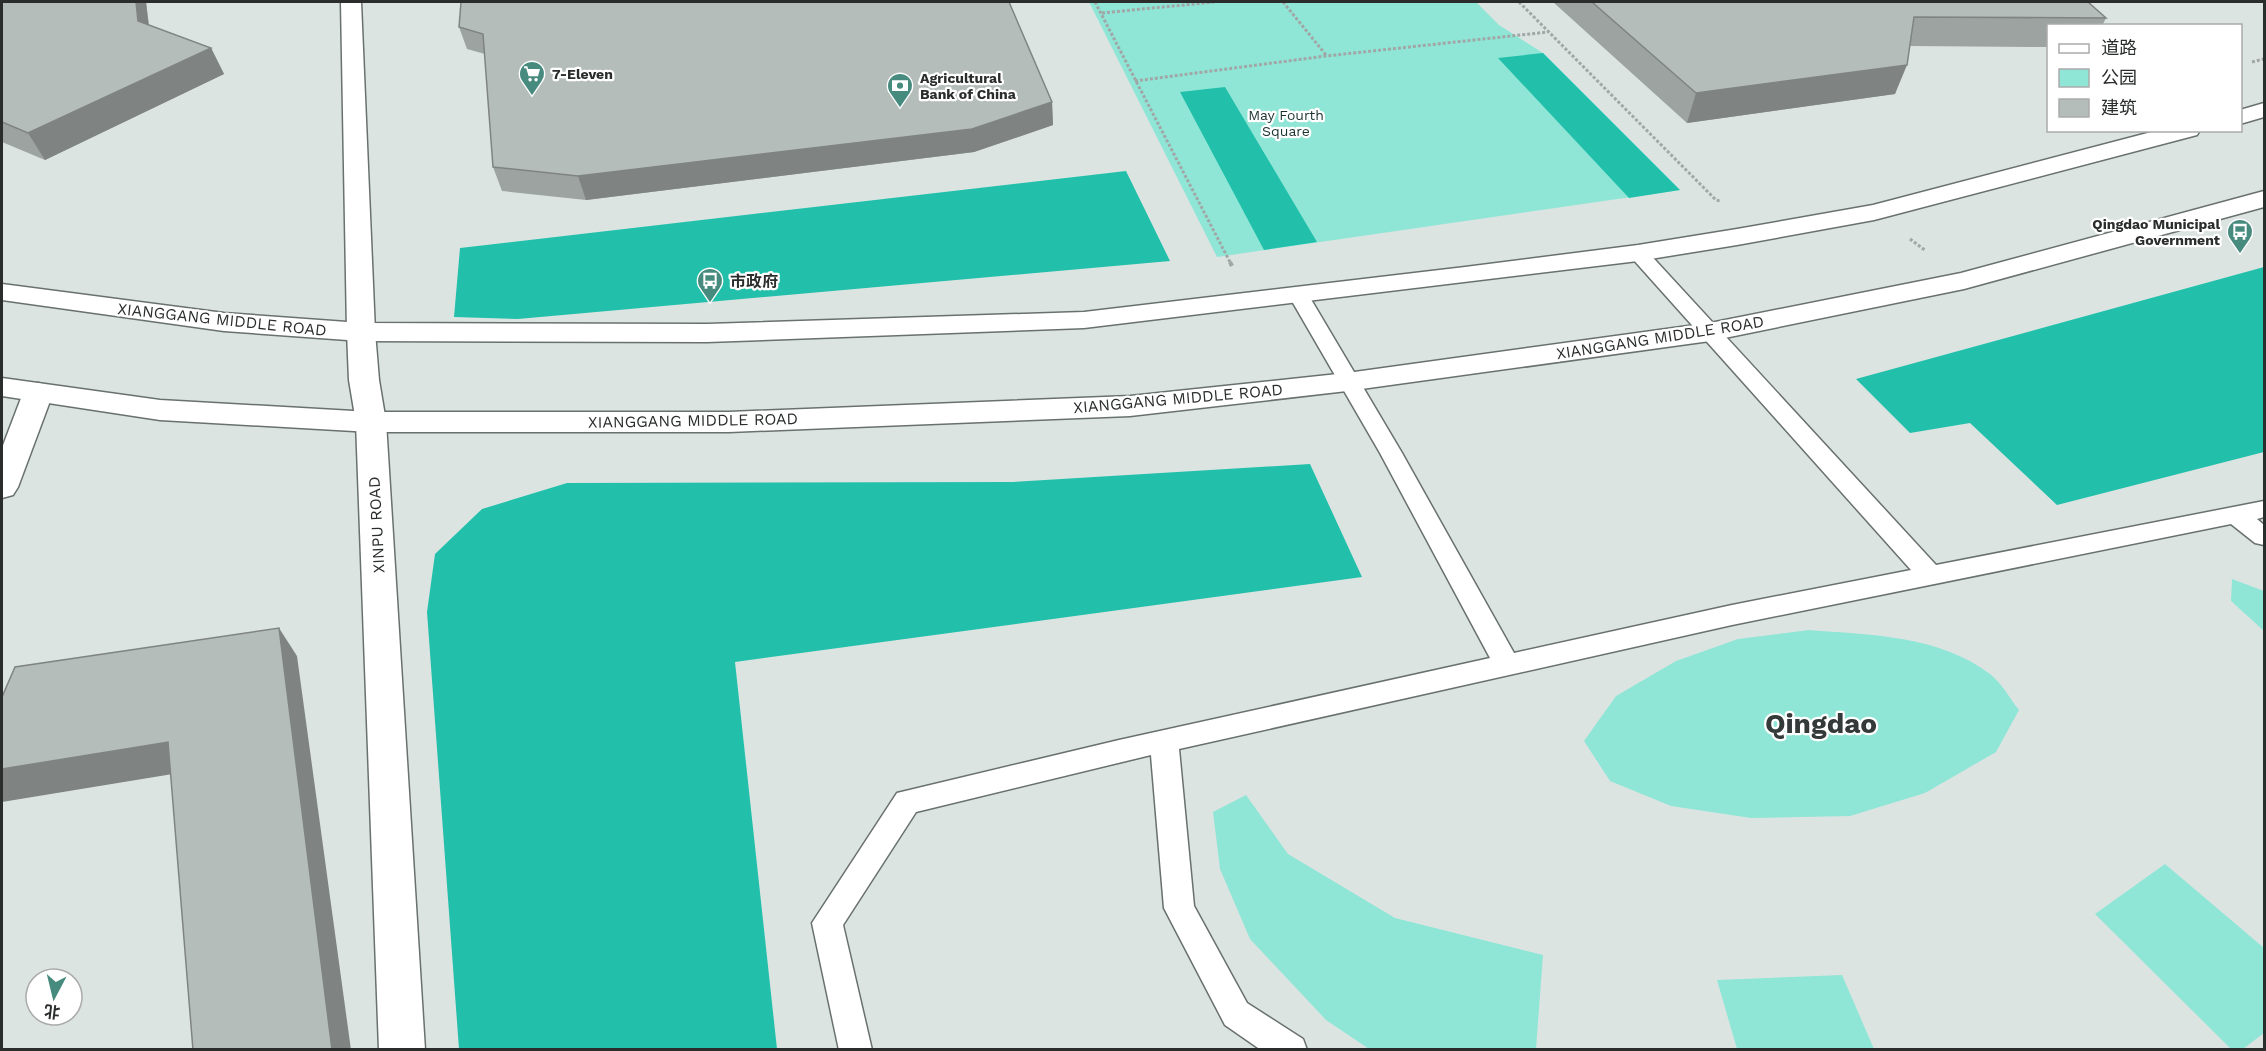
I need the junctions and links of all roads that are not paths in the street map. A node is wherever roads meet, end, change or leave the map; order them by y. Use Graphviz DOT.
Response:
graph roads {
  1 [pos="351,2"];
  2 [pos="2265,111"];
  3 [pos="2242,117"];
  4 [pos="2180,132"];
  5 [pos="2265,199"];
  6 [pos="1638,253"];
  7 [pos="2,292"];
  8 [pos="1299,296"];
  9 [pos="361,332"];
  10 [pos="1710,332"];
  11 [pos="1347,382"];
  12 [pos="2,387"];
  13 [pos="38,393"];
  14 [pos="371,422"];
  15 [pos="2,487"];
  16 [pos="2265,509"];
  17 [pos="2236,515"];
  18 [pos="2265,537"];
  19 [pos="1931,576"];
  20 [pos="1507,665"];
  21 [pos="1164,741"];
  22 [pos="402,1050"];
  23 [pos="856,1050"];
  24 [pos="1291,1050"];
  1 -- 9 [label="main road, XINPU ROAD"];
  2 -- 3 [label="main road"];
  4 -- 6 [label="main road, XIANGGANG MIDDLE ROAD"];
  5 -- 10 [label="main road, XIANGGANG MIDDLE ROAD"];
  6 -- 8 [label="main road, XIANGGANG MIDDLE ROAD"];
  6 -- 10 [label="lane"];
  7 -- 9 [label="main road, XIANGGANG MIDDLE ROAD"];
  8 -- 9 [label="main road, XIANGGANG MIDDLE ROAD"];
  8 -- 11 [label="lane"];
  9 -- 14 [label="main road, XINPU ROAD"];
  10 -- 11 [label="main road, XIANGGANG MIDDLE ROAD"];
  10 -- 19 [label="lane"];
  11 -- 14 [label="main road, XIANGGANG MIDDLE ROAD"];
  11 -- 20 [label="lane"];
  12 -- 13 [label="main road, XIANGGANG MIDDLE ROAD"];
  13 -- 14 [label="main road, XIANGGANG MIDDLE ROAD"];
  13 -- 15 [label="main road"];
  14 -- 22 [label="main road, XINPU ROAD"];
  16 -- 17 [label="lane"];
  17 -- 18 [label="lane"];
  17 -- 19 [label="lane"];
  19 -- 20 [label="lane"];
  20 -- 21 [label="lane"];
  21 -- 23 [label="lane"];
  21 -- 24 [label="lane"];
}
